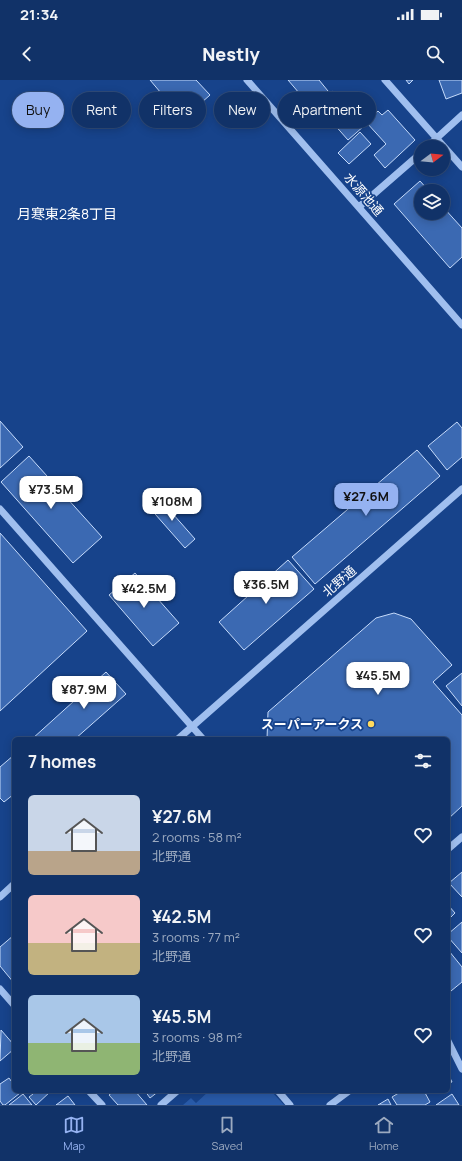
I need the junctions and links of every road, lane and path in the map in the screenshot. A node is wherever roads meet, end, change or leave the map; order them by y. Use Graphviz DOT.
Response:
graph roads {
  1 [pos="247,80"];
  2 [pos="385,80"];
  3 [pos="462,115"];
  4 [pos="437,139"];
  5 [pos="414,159"];
  6 [pos="462,167"];
  7 [pos="359,207"];
  8 [pos="462,325"];
  9 [pos="462,489"];
  10 [pos="0,509"];
  11 [pos="192,726"];
  12 [pos="180,737"];
  13 [pos="201,737"];
  14 [pos="462,837"];
  15 [pos="450,847"];
  16 [pos="12,886"];
  17 [pos="0,897"];
  18 [pos="0,990"];
  19 [pos="12,1003"];
  20 [pos="450,1045"];
  21 [pos="462,1069"];
  22 [pos="91,1093"];
  23 [pos="175,1093"];
  24 [pos="280,1093"];
  25 [pos="346,1093"];
  26 [pos="102,1105"];
  27 [pos="161,1105"];
  28 [pos="290,1105"];
  29 [pos="330,1105"];
  1 -- 7 [label="street, 水源池通"];
  2 -- 4 [label="street"];
  3 -- 4 [label="street"];
  4 -- 6 [label="street"];
  5 -- 7 [label="street"];
  7 -- 8 [label="street, 水源池通"];
  9 -- 11 [label="street, 北野通"];
  10 -- 11 [label="street"];
  11 -- 12 [label="street, 北野通"];
  11 -- 13 [label="street"];
  14 -- 15 [label="street"];
  16 -- 17 [label="street"];
  18 -- 19 [label="street"];
  20 -- 21 [label="street"];
  22 -- 26 [label="street"];
  23 -- 27 [label="street"];
  24 -- 28 [label="street"];
  25 -- 29 [label="street"];
}
